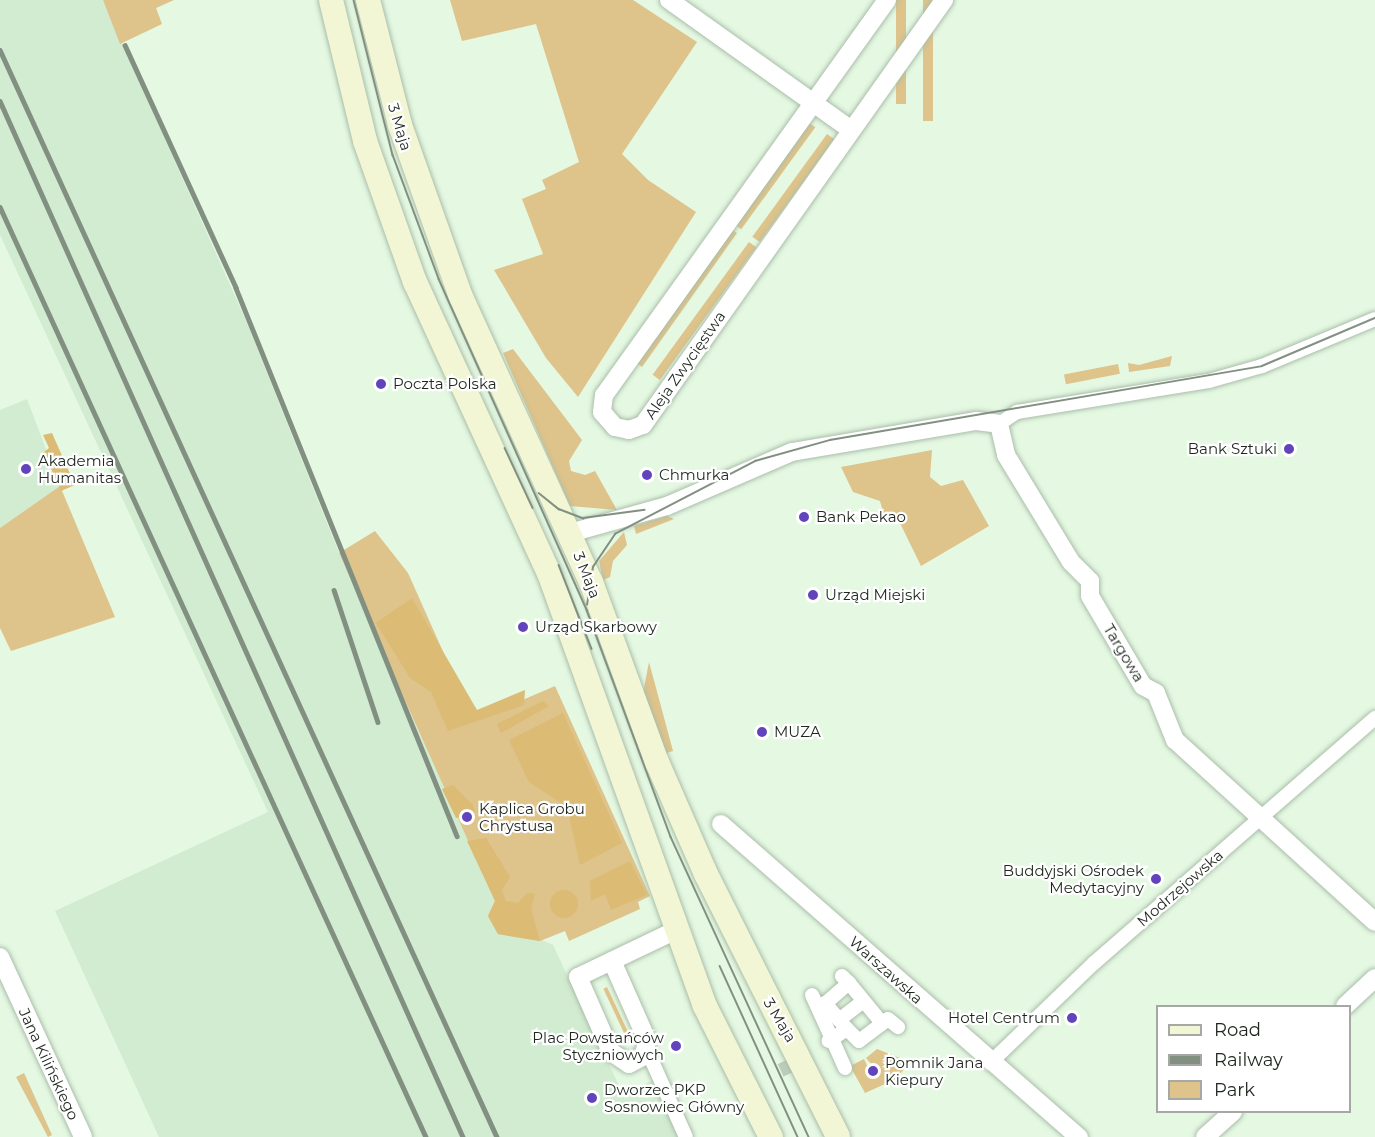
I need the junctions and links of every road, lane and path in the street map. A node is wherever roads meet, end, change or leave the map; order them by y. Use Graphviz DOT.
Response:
graph roads {
  1 [pos="331,0"];
  2 [pos="368,0"];
  3 [pos="669,0"];
  4 [pos="887,0"];
  5 [pos="944,0"];
  6 [pos="814,101"];
  7 [pos="850,129"];
  8 [pos="1375,319"];
  9 [pos="999,424"];
  10 [pos="570,533"];
  11 [pos="1375,717"];
  12 [pos="1258,820"];
  13 [pos="721,824"];
  14 [pos="1375,922"];
  15 [pos="678,929"];
  16 [pos="0,957"];
  17 [pos="612,961"];
  18 [pos="1375,978"];
  19 [pos="812,995"];
  20 [pos="863,1001"];
  21 [pos="1346,1005"];
  22 [pos="822,1006"];
  23 [pos="882,1017"];
  24 [pos="843,1025"];
  25 [pos="898,1027"];
  26 [pos="830,1040"];
  27 [pos="647,1050"];
  28 [pos="990,1063"];
  29 [pos="845,1068"];
  30 [pos="1232,1113"];
  31 [pos="82,1137"];
  32 [pos="686,1137"];
  33 [pos="771,1137"];
  34 [pos="838,1137"];
  35 [pos="1079,1137"];
  36 [pos="1205,1137"];
  1 -- 15 [label="main road"];
  2 -- 10 [label="main road, 3 Maja"];
  3 -- 6 [label="street"];
  4 -- 6 [label="street, Aleja Zwycięstwa"];
  5 -- 7 [label="street, Aleja Zwycięstwa"];
  6 -- 7 [label="street"];
  6 -- 7 [label="street, Aleja Zwycięstwa"];
  8 -- 9 [label="street"];
  9 -- 10 [label="street"];
  9 -- 12 [label="street, Targowa"];
  10 -- 34 [label="main road, 3 Maja"];
  11 -- 12 [label="street, Modrzejowska"];
  12 -- 14 [label="street, Targowa"];
  12 -- 28 [label="street, Modrzejowska"];
  13 -- 28 [label="street, Warszawska"];
  15 -- 17 [label="street"];
  15 -- 33 [label="main road"];
  16 -- 31 [label="street, Jana Kilińskiego"];
  17 -- 27 [label="street"];
  17 -- 27 [label="street"];
  18 -- 21 [label="street"];
  19 -- 22 [label="street"];
  20 -- 22 [label="street"];
  20 -- 23 [label="street"];
  20 -- 24 [label="street"];
  22 -- 24 [label="street"];
  22 -- 26 [label="street"];
  23 -- 24 [label="street"];
  23 -- 25 [label="street"];
  24 -- 26 [label="street"];
  26 -- 29 [label="street"];
  27 -- 32 [label="street"];
  28 -- 35 [label="street, Warszawska"];
  30 -- 36 [label="street"];
}
